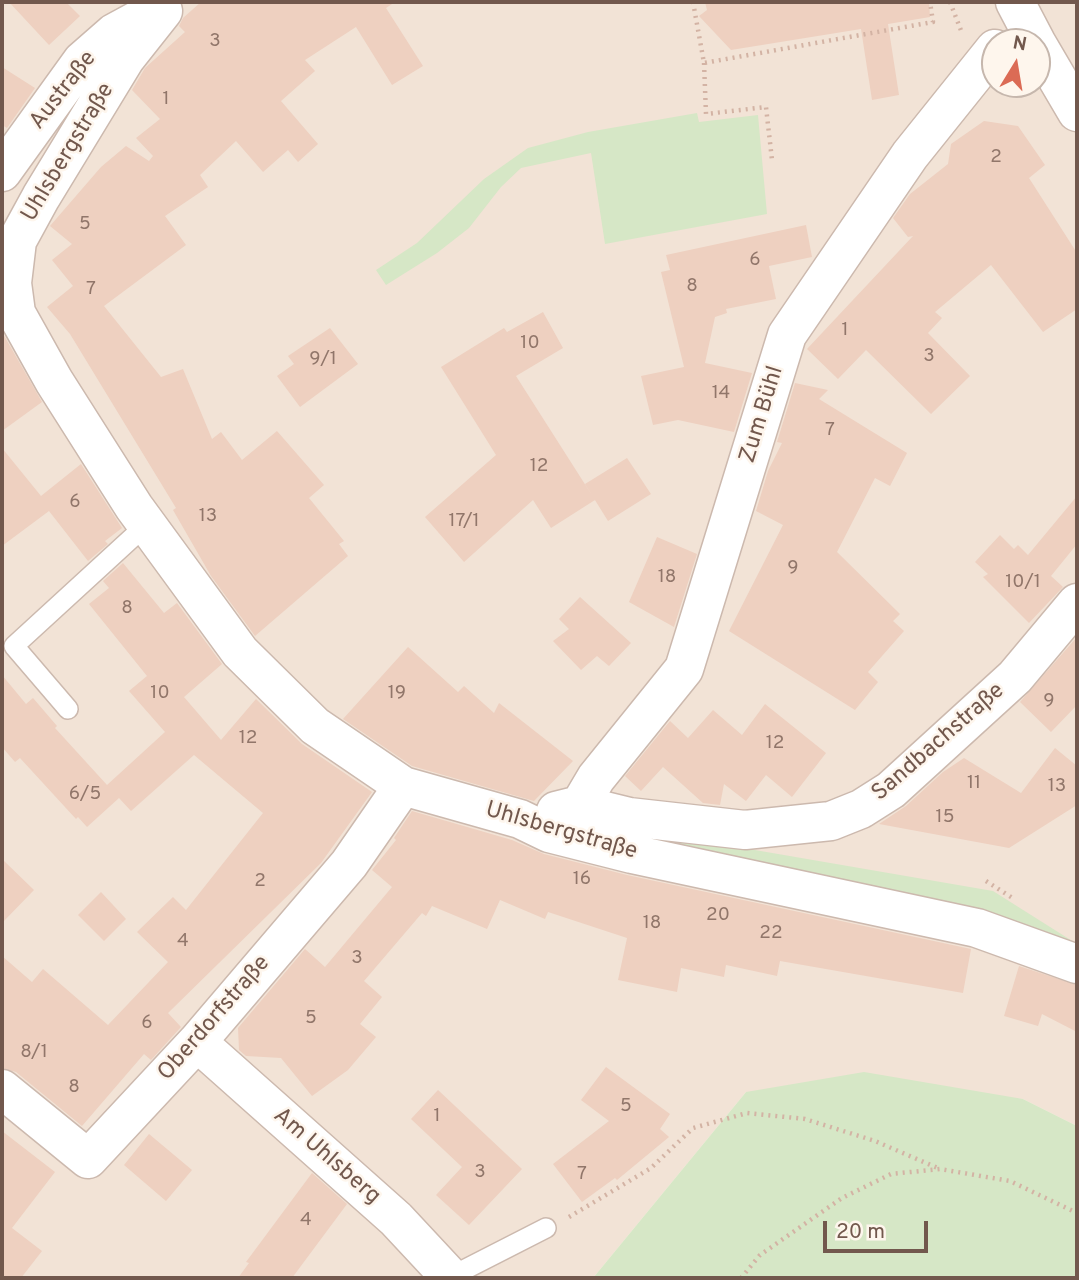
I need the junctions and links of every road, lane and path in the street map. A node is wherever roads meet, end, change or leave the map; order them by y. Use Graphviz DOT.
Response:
graph roads {
  1 [pos="693,2"];
  2 [pos="930,2"];
  3 [pos="950,2"];
  4 [pos="167,6"];
  5 [pos="952,15"];
  6 [pos="704,63"];
  7 [pos="981,67"];
  8 [pos="1051,73"];
  9 [pos="1077,112"];
  10 [pos="772,160"];
  11 [pos="2,172"];
  12 [pos="146,525"];
  13 [pos="1077,603"];
  14 [pos="68,709"];
  15 [pos="402,786"];
  16 [pos="580,805"];
  17 [pos="520,819"];
  18 [pos="1077,964"];
  19 [pos="197,1042"];
  20 [pos="2,1089"];
  21 [pos="940,1168"];
  22 [pos="1077,1213"];
  23 [pos="545,1228"];
  24 [pos="450,1278"];
  25 [pos="741,1278"];
  1 -- 6 [label="path"];
  2 -- 6 [label="path"];
  3 -- 5 [label="path"];
  4 -- 11 [label="street, Austraße"];
  4 -- 12 [label="street, Uhlsbergstraße"];
  6 -- 10 [label="path"];
  7 -- 16 [label="street, Zum Bühl"];
  8 -- 9 [label="street"];
  12 -- 14 [label="lane"];
  12 -- 15 [label="street, Uhlsbergstraße"];
  13 -- 16 [label="street, Sandbachstraße"];
  15 -- 17 [label="street, Uhlsbergstraße"];
  15 -- 19 [label="street, Oberdorfstraße"];
  16 -- 17 [label="street, Sandbachstraße"];
  17 -- 18 [label="street, Uhlsbergstraße"];
  19 -- 20 [label="street, Oberdorfstraße"];
  19 -- 24 [label="street, Am Uhlsberg"];
  21 -- 22 [label="path"];
  21 -- 23 [label="path"];
  21 -- 25 [label="path"];
  23 -- 24 [label="lane, Am Uhlsberg"];
}
